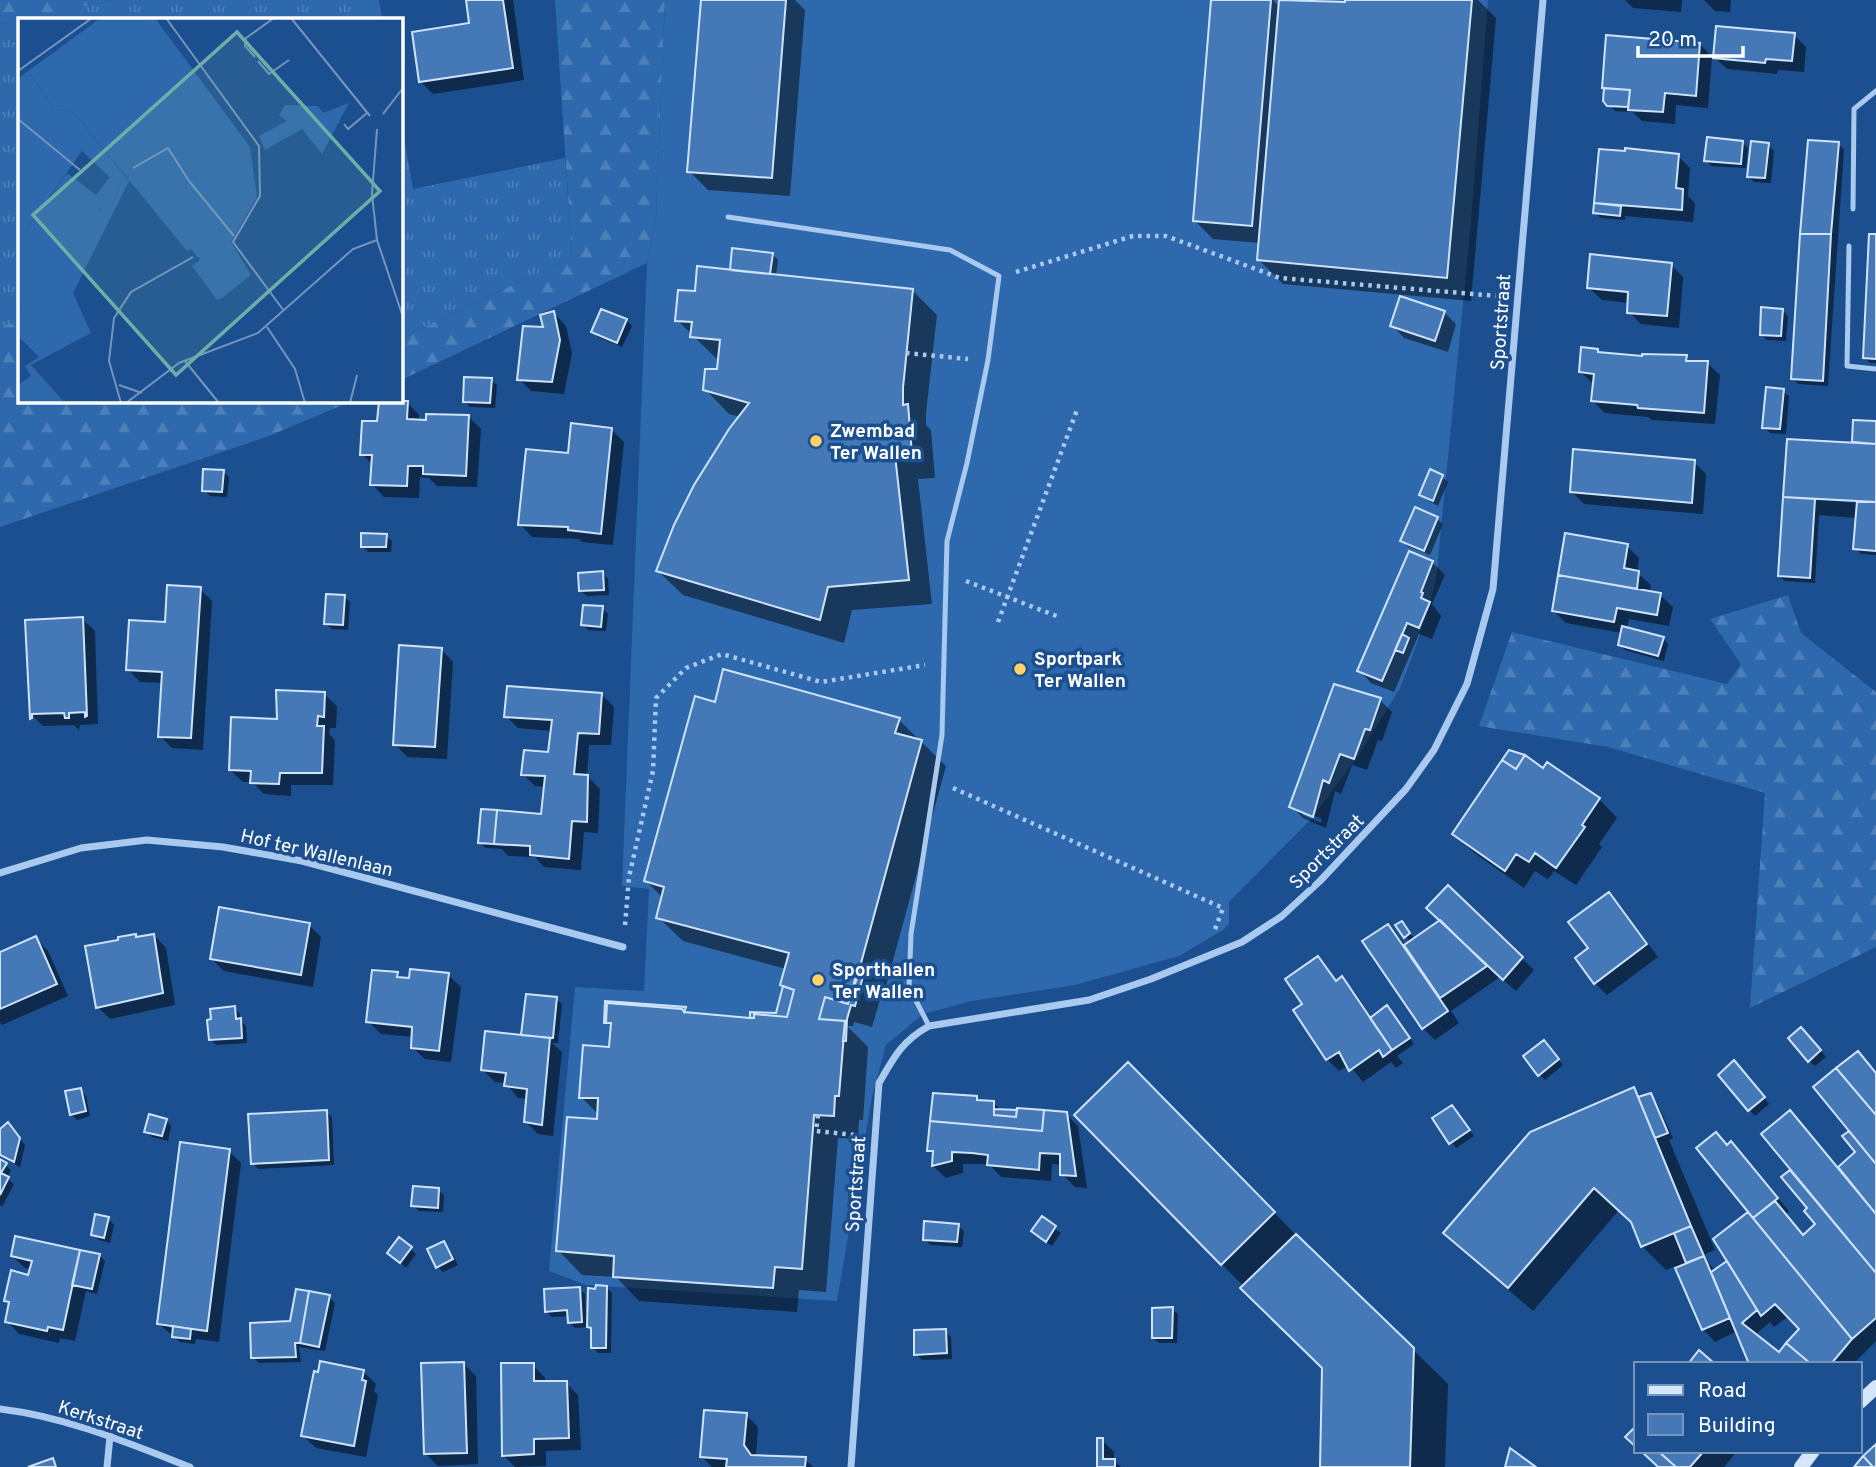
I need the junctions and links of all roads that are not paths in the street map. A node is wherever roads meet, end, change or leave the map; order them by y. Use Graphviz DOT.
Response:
graph roads {
  1 [pos="1543,0"];
  2 [pos="1876,91"];
  3 [pos="1853,209"];
  4 [pos="728,217"];
  5 [pos="1849,246"];
  6 [pos="1876,369"];
  7 [pos="0,873"];
  8 [pos="623,947"];
  9 [pos="929,1026"];
  10 [pos="1876,1387"];
  11 [pos="1862,1400"];
  12 [pos="0,1409"];
  13 [pos="110,1436"];
  14 [pos="107,1467"];
  15 [pos="190,1467"];
  16 [pos="851,1467"];
  1 -- 9 [label="street, Sportstraat"];
  2 -- 3 [label="lane"];
  4 -- 9 [label="lane"];
  5 -- 6 [label="lane"];
  7 -- 8 [label="street, Hof ter Wallenlaan"];
  9 -- 16 [label="street, Sportstraat"];
  10 -- 11 [label="main road"];
  12 -- 13 [label="street, Kerkstraat"];
  13 -- 14 [label="street"];
  13 -- 15 [label="street, Kerkstraat"];
}
